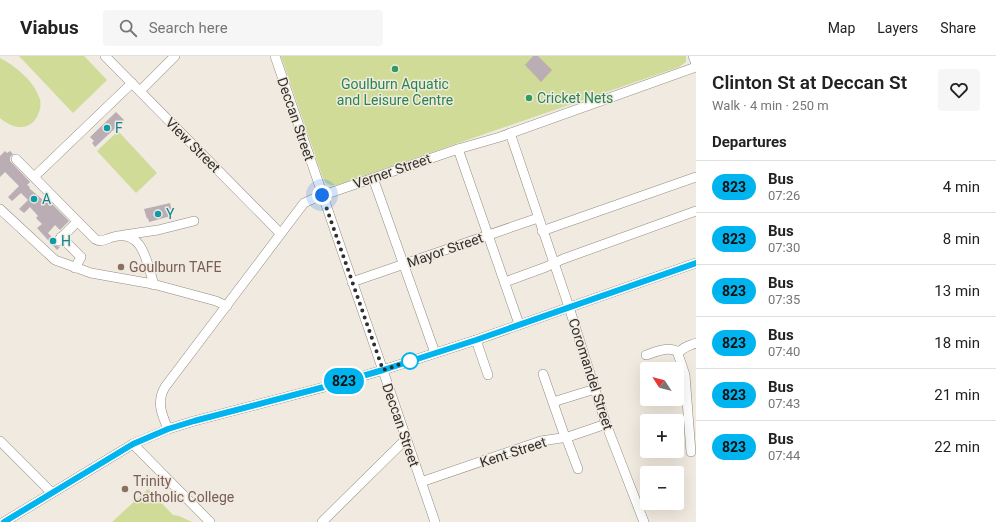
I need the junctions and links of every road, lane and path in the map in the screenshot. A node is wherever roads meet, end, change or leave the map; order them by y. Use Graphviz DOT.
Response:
graph roads {
  1 [pos="105,56"];
  2 [pos="175,56"];
  3 [pos="275,56"];
  4 [pos="693,56"];
  5 [pos="696,65"];
  6 [pos="132,83"];
  7 [pos="140,92"];
  8 [pos="510,133"];
  9 [pos="458,149"];
  10 [pos="16,159"];
  11 [pos="696,177"];
  12 [pos="34,178"];
  13 [pos="373,178"];
  14 [pos="322,195"];
  15 [pos="0,209"];
  16 [pos="696,211"];
  17 [pos="538,218"];
  18 [pos="194,221"];
  19 [pos="77,222"];
  20 [pos="542,230"];
  21 [pos="280,234"];
  22 [pos="489,235"];
  23 [pos="121,236"];
  24 [pos="554,263"];
  25 [pos="696,263"];
  26 [pos="403,264"];
  27 [pos="75,268"];
  28 [pos="352,282"];
  29 [pos="505,282"];
  30 [pos="154,285"];
  31 [pos="226,306"];
  32 [pos="569,307"];
  33 [pos="519,324"];
  34 [pos="476,340"];
  35 [pos="696,343"];
  36 [pos="679,352"];
  37 [pos="435,353"];
  38 [pos="646,355"];
  39 [pos="383,370"];
  40 [pos="488,374"];
  41 [pos="543,374"];
  42 [pos="595,389"];
  43 [pos="553,402"];
  44 [pos="606,424"];
  45 [pos="168,429"];
  46 [pos="566,437"];
  47 [pos="406,438"];
  48 [pos="0,441"];
  49 [pos="133,444"];
  50 [pos="691,452"];
  51 [pos="578,469"];
  52 [pos="421,482"];
  53 [pos="52,493"];
  54 [pos="433,518"];
  55 [pos="4,522"];
  56 [pos="210,522"];
  57 [pos="322,522"];
  58 [pos="425,522"];
  59 [pos="644,522"];
  1 -- 6 [label="street, View Street"];
  2 -- 7 [label="street"];
  3 -- 14 [label="street, Deccan Street"];
  4 -- 5 [label="street"];
  5 -- 8 [label="street, Verner Street"];
  6 -- 7 [label="street, View Street"];
  6 -- 12 [label="street"];
  7 -- 21 [label="street, View Street"];
  8 -- 9 [label="street, Verner Street"];
  8 -- 17 [label="street, Coromandel Street"];
  9 -- 13 [label="street, Verner Street"];
  9 -- 22 [label="street"];
  10 -- 12 [label="street"];
  11 -- 20 [label="street"];
  12 -- 19 [label="street"];
  13 -- 14 [label="street, Verner Street"];
  13 -- 26 [label="street"];
  14 -- 21 [label="street, Verner Street"];
  14 -- 28 [label="street, Deccan Street"];
  15 -- 27 [label="street"];
  16 -- 24 [label="street"];
  17 -- 20 [label="street, Coromandel Street"];
  17 -- 22 [label="street, Mayor Street"];
  18 -- 23 [label="street"];
  19 -- 23 [label="street"];
  19 -- 27 [label="street"];
  20 -- 24 [label="street, Coromandel Street"];
  21 -- 31 [label="street, Verner Street"];
  22 -- 26 [label="street, Mayor Street"];
  22 -- 29 [label="street"];
  23 -- 30 [label="street"];
  24 -- 29 [label="street"];
  24 -- 32 [label="street, Coromandel Street"];
  25 -- 32 [label="street"];
  26 -- 28 [label="street, Mayor Street"];
  26 -- 37 [label="street"];
  27 -- 30 [label="street"];
  28 -- 39 [label="street, Deccan Street"];
  29 -- 33 [label="street"];
  30 -- 31 [label="street"];
  31 -- 45 [label="street, Verner Street"];
  32 -- 33 [label="street"];
  32 -- 42 [label="street, Coromandel Street"];
  33 -- 34 [label="street"];
  34 -- 37 [label="street"];
  34 -- 40 [label="street"];
  35 -- 36 [label="street"];
  36 -- 38 [label="street"];
  36 -- 50 [label="street"];
  37 -- 39 [label="street"];
  39 -- 45 [label="street"];
  39 -- 47 [label="street, Deccan Street"];
  41 -- 43 [label="street"];
  42 -- 43 [label="street"];
  42 -- 44 [label="street, Coromandel Street"];
  43 -- 46 [label="street"];
  44 -- 46 [label="street, Kent Street"];
  44 -- 59 [label="street, Coromandel Street"];
  45 -- 49 [label="street"];
  46 -- 51 [label="street"];
  46 -- 52 [label="street, Kent Street"];
  47 -- 52 [label="street, Deccan Street"];
  47 -- 57 [label="street"];
  48 -- 53 [label="street"];
  49 -- 53 [label="street"];
  49 -- 56 [label="street"];
  52 -- 54 [label="street, Deccan Street"];
  53 -- 55 [label="street"];
  54 -- 58 [label="street"];
}
